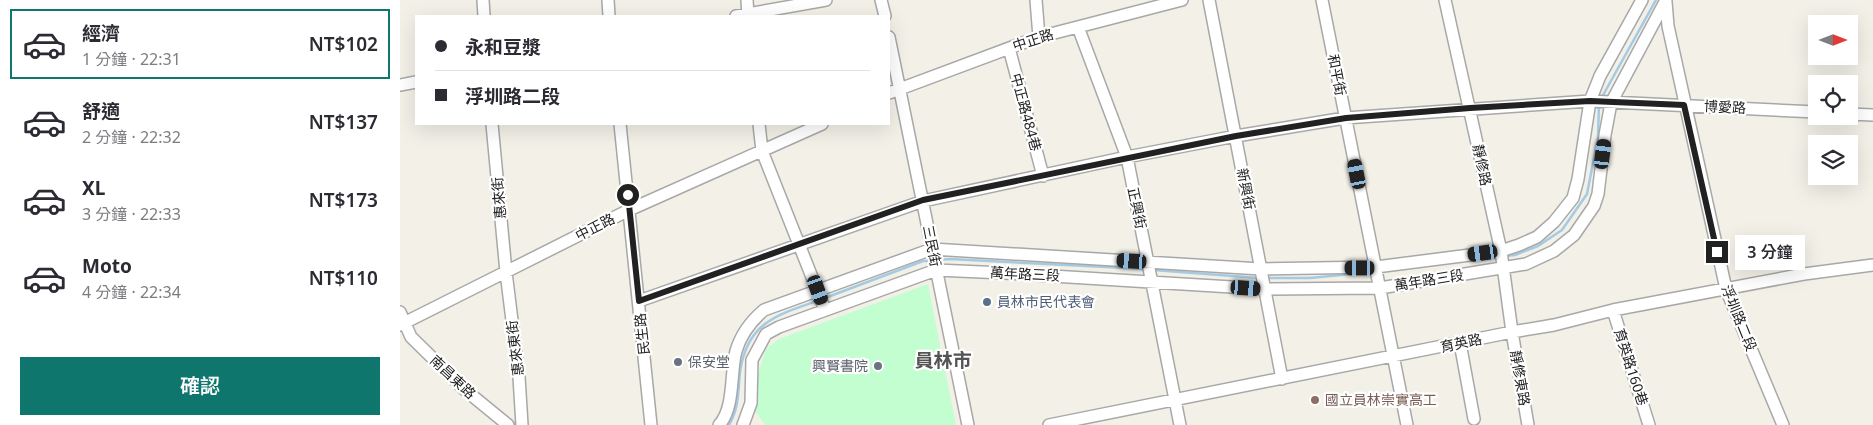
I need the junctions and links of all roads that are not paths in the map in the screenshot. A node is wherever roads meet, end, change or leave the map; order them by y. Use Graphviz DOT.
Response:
graph roads {
  1 [pos="483,0"];
  2 [pos="608,0"];
  3 [pos="747,0"];
  4 [pos="826,0"];
  5 [pos="881,0"];
  6 [pos="1036,0"];
  7 [pos="1182,0"];
  8 [pos="1209,0"];
  9 [pos="1322,0"];
  10 [pos="1446,0"];
  11 [pos="1642,0"];
  12 [pos="1666,1"];
  13 [pos="484,15"];
  14 [pos="610,15"];
  15 [pos="748,15"];
  16 [pos="885,15"];
  17 [pos="1078,27"];
  18 [pos="1039,37"];
  19 [pos="890,48"];
  20 [pos="1009,48"];
  21 [pos="415,82"];
  22 [pos="400,86"];
  23 [pos="894,91"];
  24 [pos="1590,101"];
  25 [pos="1611,103"];
  26 [pos="1684,105"];
  27 [pos="1470,108"];
  28 [pos="1808,112"];
  29 [pos="1858,114"];
  30 [pos="1873,115"];
  31 [pos="1346,118"];
  32 [pos="492,125"];
  33 [pos="620,125"];
  34 [pos="759,125"];
  35 [pos="820,125"];
  36 [pos="1236,136"];
  37 [pos="762,151"];
  38 [pos="1127,157"];
  39 [pos="1043,176"];
  40 [pos="923,200"];
  41 [pos="629,210"];
  42 [pos="799,244"];
  43 [pos="932,249"];
  44 [pos="1501,251"];
  45 [pos="1149,262"];
  46 [pos="1873,265"];
  47 [pos="1376,267"];
  48 [pos="1503,268"];
  49 [pos="1261,269"];
  50 [pos="936,270"];
  51 [pos="506,272"];
  52 [pos="1152,282"];
  53 [pos="1380,288"];
  54 [pos="1264,289"];
  55 [pos="1726,289"];
  56 [pos="818,290"];
  57 [pos="639,301"];
  58 [pos="825,310"];
  59 [pos="1613,310"];
  60 [pos="401,320"];
  61 [pos="1512,332"];
  62 [pos="1460,343"];
  63 [pos="1394,357"];
  64 [pos="1282,379"];
  65 [pos="1175,400"];
  66 [pos="1474,419"];
  67 [pos="1072,423"];
  68 [pos="1526,424"];
  69 [pos="508,425"];
  70 [pos="522,425"];
  71 [pos="651,425"];
  72 [pos="719,425"];
  73 [pos="743,425"];
  74 [pos="968,425"];
  75 [pos="1049,425"];
  76 [pos="1180,425"];
  77 [pos="1407,425"];
  78 [pos="1649,425"];
  79 [pos="1782,425"];
  1 -- 13 [label="street"];
  2 -- 14 [label="street"];
  3 -- 15 [label="street"];
  4 -- 15 [label="street"];
  5 -- 16 [label="street"];
  6 -- 18 [label="street"];
  7 -- 17 [label="street, 中正路"];
  8 -- 36 [label="street, 新興街"];
  9 -- 31 [label="street, 和平街"];
  10 -- 27 [label="street, 靜修路"];
  11 -- 24 [label="street, 萬年路三段"];
  12 -- 25 [label="street, 萬年路三段"];
  12 -- 26 [label="street, 浮圳路二段"];
  17 -- 18 [label="street, 中正路"];
  17 -- 38 [label="street, 正興街"];
  18 -- 20 [label="street, 中正路"];
  19 -- 23 [label="street, 三民街"];
  20 -- 23 [label="street, 中正路"];
  20 -- 39 [label="street, 中正路484巷"];
  21 -- 22 [label="street"];
  23 -- 40 [label="street, 三民街"];
  24 -- 25 [label="street, 博愛路"];
  24 -- 27 [label="street, 博愛路"];
  24 -- 44 [label="street, 萬年路三段"];
  25 -- 26 [label="street, 博愛路"];
  25 -- 48 [label="street, 萬年路三段"];
  26 -- 28 [label="street, 博愛路"];
  26 -- 55 [label="street, 浮圳路二段"];
  27 -- 31 [label="street, 博愛路"];
  27 -- 44 [label="street, 靜修路"];
  29 -- 30 [label="street"];
  31 -- 36 [label="street, 博愛路"];
  31 -- 47 [label="street, 和平街"];
  32 -- 51 [label="street, 惠來街"];
  33 -- 41 [label="street, 民生路"];
  34 -- 37 [label="street"];
  35 -- 37 [label="street, 中正路"];
  36 -- 38 [label="street, 博愛路"];
  36 -- 49 [label="street, 新興街"];
  37 -- 41 [label="street, 中正路"];
  37 -- 42 [label="street"];
  38 -- 39 [label="street, 博愛路"];
  38 -- 45 [label="street, 正興街"];
  39 -- 40 [label="street, 博愛路"];
  40 -- 42 [label="street, 博愛路"];
  40 -- 43 [label="street, 三民街"];
  41 -- 51 [label="street, 中正路"];
  41 -- 57 [label="street, 民生路"];
  42 -- 56 [label="street"];
  42 -- 57 [label="street, 博愛路"];
  43 -- 45 [label="street, 萬年路三段"];
  43 -- 50 [label="street, 三民街"];
  43 -- 56 [label="street, 萬年路三段"];
  44 -- 47 [label="street, 萬年路三段"];
  44 -- 48 [label="street, 靜修路"];
  45 -- 49 [label="street, 萬年路三段"];
  45 -- 52 [label="street, 正興街"];
  46 -- 55 [label="street, 育英路"];
  47 -- 49 [label="street, 萬年路三段"];
  47 -- 53 [label="street, 和平街"];
  48 -- 53 [label="street, 萬年路三段"];
  48 -- 61 [label="street, 靜修路"];
  49 -- 54 [label="street, 新興街"];
  50 -- 52 [label="street, 萬年路三段"];
  50 -- 58 [label="street, 萬年路三段"];
  50 -- 74 [label="street, 三民街"];
  51 -- 60 [label="street, 中正路"];
  51 -- 70 [label="street, 惠來東街"];
  52 -- 54 [label="street, 萬年路三段"];
  52 -- 65 [label="street, 正興街"];
  53 -- 54 [label="street, 萬年路三段"];
  53 -- 63 [label="street, 和平街"];
  54 -- 64 [label="street, 新興街"];
  55 -- 59 [label="street, 育英路"];
  55 -- 79 [label="street, 浮圳路二段"];
  56 -- 58 [label="street"];
  56 -- 72 [label="street, 萬年路三段"];
  57 -- 71 [label="street, 民生路"];
  58 -- 73 [label="street, 萬年路三段"];
  59 -- 61 [label="street, 育英路"];
  59 -- 78 [label="street, 育英路160巷"];
  60 -- 69 [label="street, 南昌東路"];
  61 -- 62 [label="street, 育英路"];
  61 -- 68 [label="street, 靜修東路"];
  62 -- 63 [label="street, 育英路"];
  62 -- 66 [label="street"];
  63 -- 64 [label="street, 育英路"];
  63 -- 77 [label="street, 和平街"];
  64 -- 65 [label="street, 育英路"];
  65 -- 67 [label="street, 育英路"];
  65 -- 76 [label="street, 正興街"];
  67 -- 75 [label="street, 育英路"];
}
